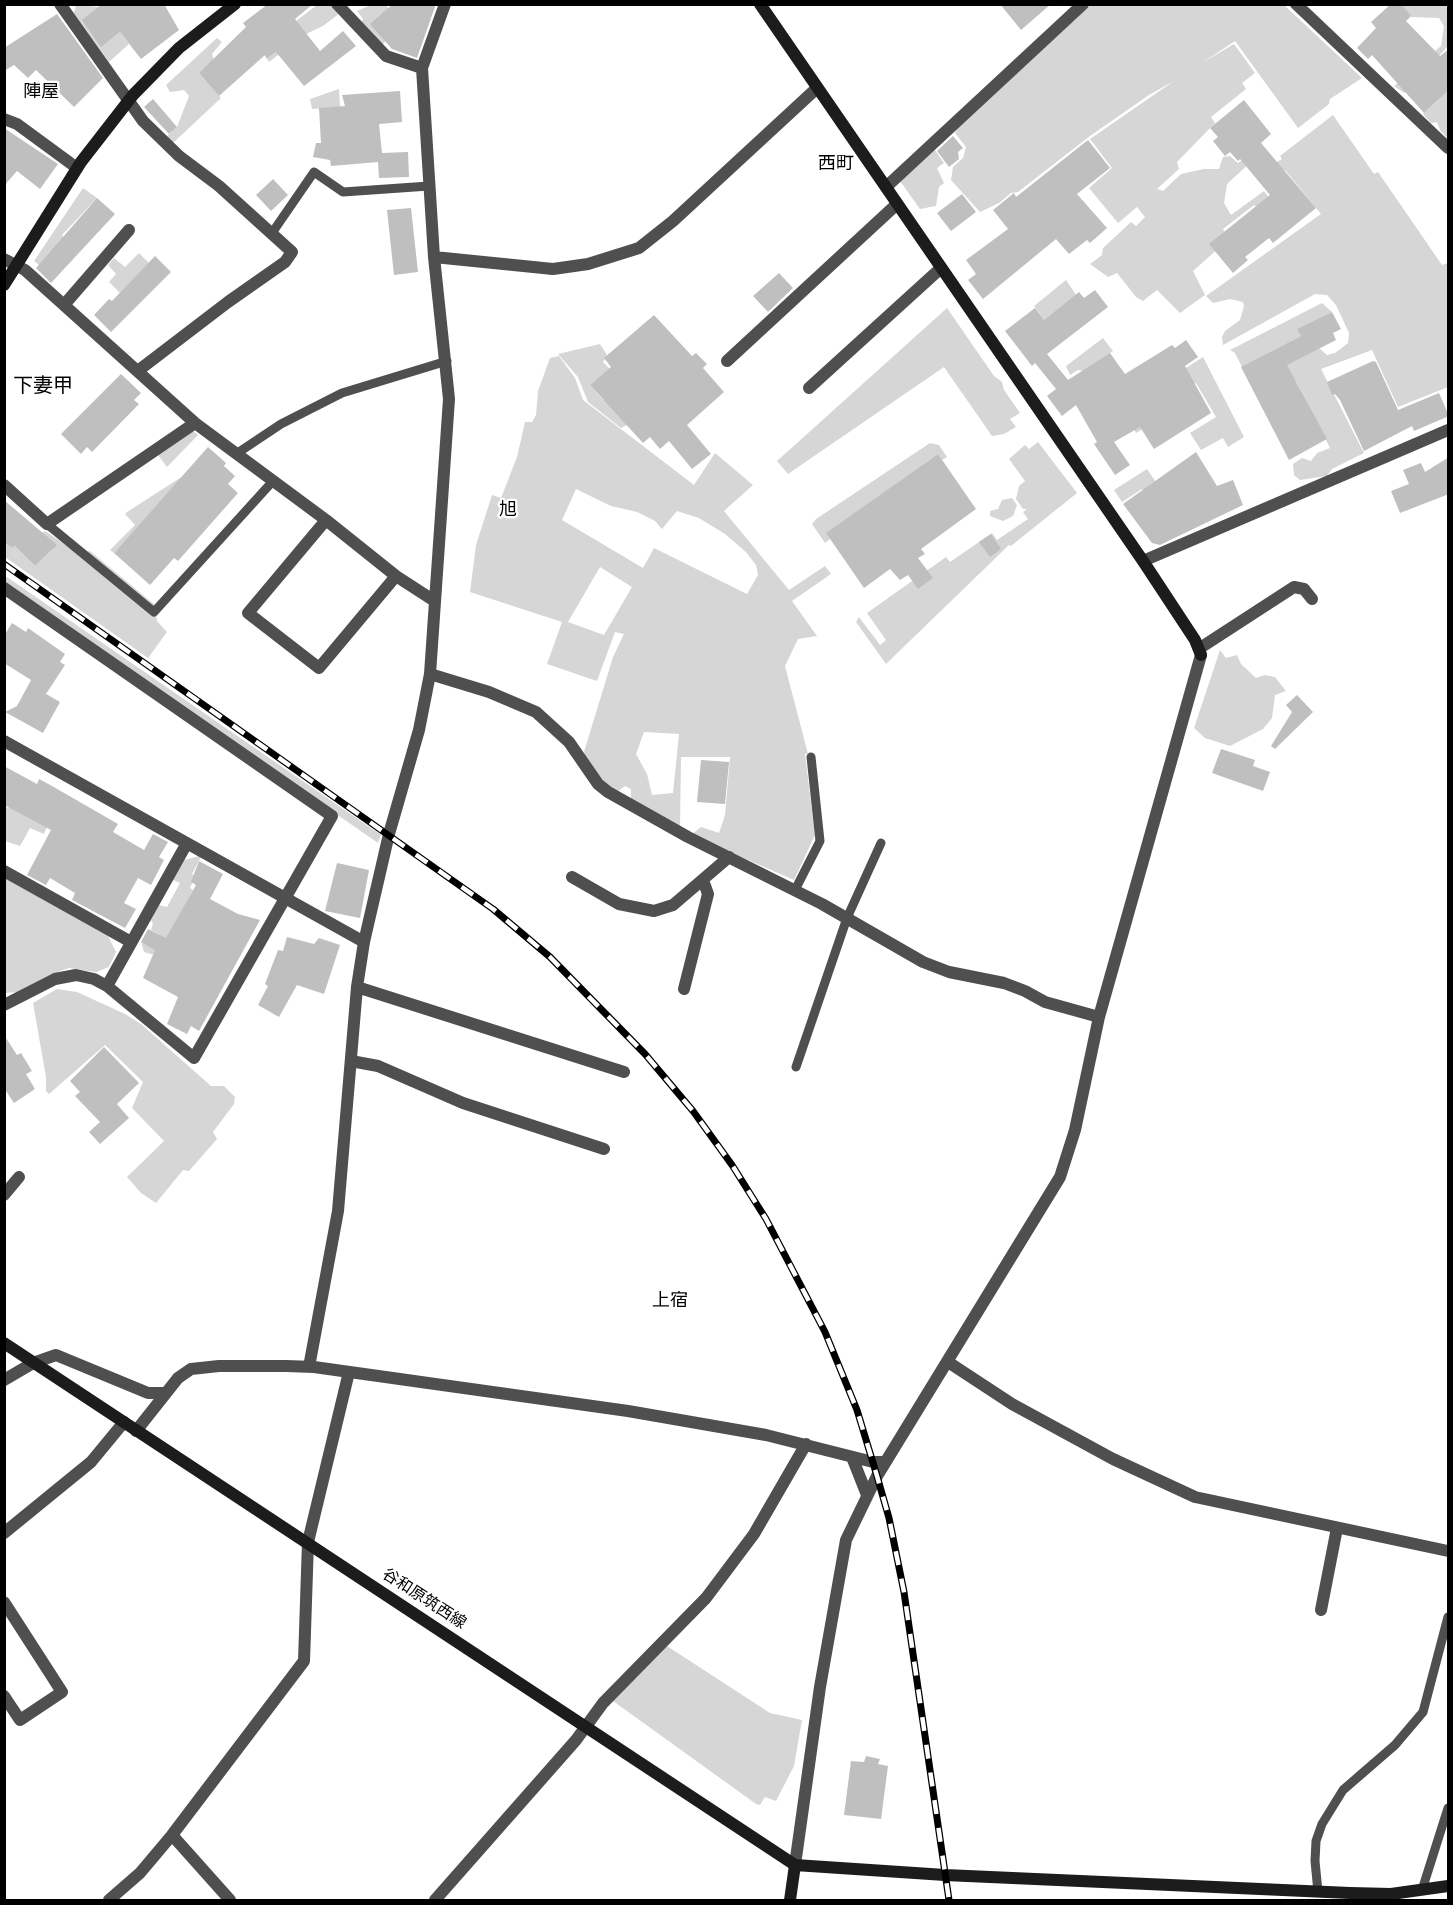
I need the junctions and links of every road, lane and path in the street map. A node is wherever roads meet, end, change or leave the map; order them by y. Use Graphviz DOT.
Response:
graph roads {
  1 [pos="60,4"];
  2 [pos="235,4"];
  3 [pos="337,4"];
  4 [pos="445,4"];
  5 [pos="760,4"];
  6 [pos="1083,4"];
  7 [pos="1296,4"];
  8 [pos="422,68"];
  9 [pos="817,88"];
  10 [pos="128,101"];
  11 [pos="4,119"];
  12 [pos="1449,147"];
  13 [pos="77,168"];
  14 [pos="429,186"];
  15 [pos="886,187"];
  16 [pos="897,204"];
  17 [pos="129,230"];
  18 [pos="272,232"];
  19 [pos="434,257"];
  20 [pos="4,259"];
  21 [pos="17,264"];
  22 [pos="941,268"];
  23 [pos="4,285"];
  24 [pos="64,305"];
  25 [pos="447,361"];
  26 [pos="727,361"];
  27 [pos="139,370"];
  28 [pos="809,388"];
  29 [pos="195,423"];
  30 [pos="1449,430"];
  31 [pos="236,454"];
  32 [pos="273,481"];
  33 [pos="4,485"];
  34 [pos="326,520"];
  35 [pos="47,524"];
  36 [pos="1143,561"];
  37 [pos="396,576"];
  38 [pos="4,588"];
  39 [pos="1312,599"];
  40 [pos="433,600"];
  41 [pos="1200,652"];
  42 [pos="429,674"];
  43 [pos="4,741"];
  44 [pos="811,757"];
  45 [pos="187,843"];
  46 [pos="881,843"];
  47 [pos="729,857"];
  48 [pos="4,872"];
  49 [pos="572,877"];
  50 [pos="703,880"];
  51 [pos="795,890"];
  52 [pos="284,897"];
  53 [pos="847,918"];
  54 [pos="131,942"];
  55 [pos="364,942"];
  56 [pos="107,986"];
  57 [pos="357,987"];
  58 [pos="684,989"];
  59 [pos="6,1003"];
  60 [pos="1099,1017"];
  61 [pos="351,1061"];
  62 [pos="796,1067"];
  63 [pos="624,1072"];
  64 [pos="604,1149"];
  65 [pos="19,1177"];
  66 [pos="4,1195"];
  67 [pos="4,1344"];
  68 [pos="948,1362"];
  69 [pos="33,1363"];
  70 [pos="309,1367"];
  71 [pos="349,1372"];
  72 [pos="4,1380"];
  73 [pos="166,1393"];
  74 [pos="124,1422"];
  75 [pos="136,1431"];
  76 [pos="806,1444"];
  77 [pos="852,1457"];
  78 [pos="885,1462"];
  79 [pos="867,1495"];
  80 [pos="1337,1528"];
  81 [pos="4,1533"];
  82 [pos="308,1542"];
  83 [pos="1449,1551"];
  84 [pos="4,1602"];
  85 [pos="1320,1610"];
  86 [pos="1449,1617"];
  87 [pos="4,1696"];
  88 [pos="585,1725"];
  89 [pos="1449,1808"];
  90 [pos="172,1835"];
  91 [pos="795,1865"];
  92 [pos="1449,1886"];
  93 [pos="1422,1890"];
  94 [pos="1318,1892"];
  95 [pos="109,1900"];
  96 [pos="230,1900"];
  97 [pos="435,1900"];
  98 [pos="790,1900"];
  1 -- 10 [label="street"];
  2 -- 10 [label="street"];
  3 -- 8 [label="street"];
  4 -- 8 [label="street"];
  5 -- 9 [label="street"];
  6 -- 15 [label="street"];
  7 -- 12 [label="street"];
  8 -- 14 [label="street"];
  9 -- 15 [label="street"];
  9 -- 19 [label="street"];
  10 -- 13 [label="street"];
  10 -- 18 [label="street"];
  11 -- 13 [label="street"];
  13 -- 21 [label="street"];
  14 -- 18 [label="lane"];
  14 -- 19 [label="street"];
  15 -- 16 [label="street"];
  16 -- 22 [label="street"];
  16 -- 26 [label="street"];
  17 -- 24 [label="street"];
  18 -- 27 [label="street"];
  19 -- 25 [label="street"];
  20 -- 21 [label="street"];
  21 -- 23 [label="street"];
  21 -- 24 [label="street"];
  22 -- 28 [label="street"];
  22 -- 36 [label="street"];
  24 -- 27 [label="street"];
  25 -- 31 [label="lane"];
  25 -- 40 [label="street"];
  27 -- 29 [label="street"];
  29 -- 31 [label="street"];
  29 -- 35 [label="street"];
  30 -- 36 [label="street"];
  31 -- 32 [label="street"];
  32 -- 34 [label="street"];
  32 -- 35 [label="lane"];
  33 -- 35 [label="street"];
  34 -- 37 [label="street"];
  34 -- 37 [label="street"];
  36 -- 41 [label="street"];
  37 -- 40 [label="street"];
  38 -- 52 [label="street"];
  39 -- 41 [label="street"];
  40 -- 42 [label="street"];
  41 -- 60 [label="street"];
  42 -- 47 [label="street"];
  42 -- 55 [label="street"];
  43 -- 45 [label="street"];
  44 -- 51 [label="lane"];
  45 -- 52 [label="street"];
  45 -- 54 [label="street"];
  46 -- 53 [label="lane"];
  47 -- 50 [label="street"];
  47 -- 51 [label="street"];
  48 -- 54 [label="street"];
  49 -- 50 [label="street"];
  50 -- 58 [label="street"];
  51 -- 53 [label="street"];
  52 -- 55 [label="street"];
  52 -- 56 [label="street"];
  53 -- 60 [label="street"];
  53 -- 62 [label="lane"];
  54 -- 56 [label="street"];
  55 -- 57 [label="street"];
  56 -- 59 [label="street"];
  57 -- 61 [label="street"];
  57 -- 63 [label="street"];
  60 -- 68 [label="street"];
  61 -- 64 [label="street"];
  61 -- 70 [label="street"];
  65 -- 66 [label="street"];
  67 -- 69 [label="street, 谷和原筑西線"];
  68 -- 78 [label="street"];
  68 -- 80 [label="street"];
  69 -- 72 [label="street"];
  69 -- 73 [label="street"];
  69 -- 74 [label="street, 谷和原筑西線"];
  70 -- 71 [label="street"];
  70 -- 73 [label="street"];
  71 -- 76 [label="street"];
  71 -- 82 [label="street"];
  73 -- 75 [label="street"];
  74 -- 75 [label="street, 谷和原筑西線"];
  74 -- 81 [label="street"];
  75 -- 82 [label="street, 谷和原筑西線"];
  76 -- 77 [label="street"];
  76 -- 88 [label="street"];
  77 -- 78 [label="street"];
  77 -- 79 [label="street"];
  78 -- 79 [label="street"];
  79 -- 91 [label="street"];
  80 -- 83 [label="street"];
  80 -- 85 [label="street"];
  82 -- 88 [label="street, 谷和原筑西線"];
  82 -- 90 [label="street"];
  84 -- 87 [label="street"];
  86 -- 94 [label="lane"];
  88 -- 91 [label="street, 谷和原筑西線"];
  88 -- 97 [label="street"];
  89 -- 93 [label="lane"];
  90 -- 95 [label="street"];
  90 -- 96 [label="street"];
  91 -- 94 [label="street"];
  91 -- 98 [label="street"];
  92 -- 93 [label="street"];
  93 -- 94 [label="street"];
}
